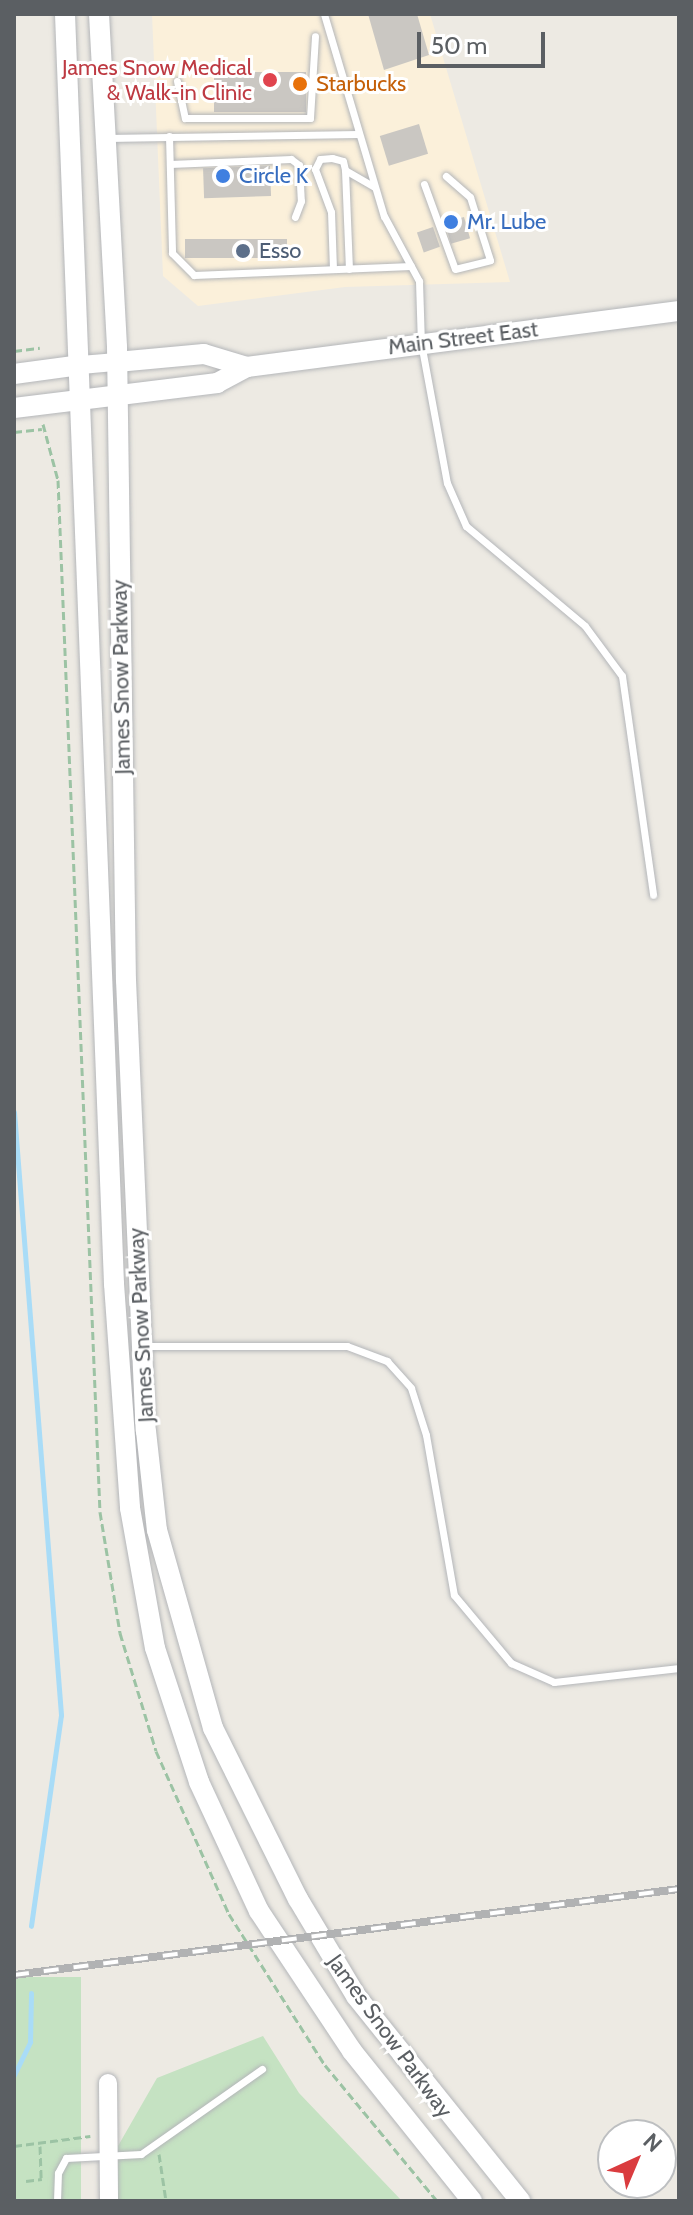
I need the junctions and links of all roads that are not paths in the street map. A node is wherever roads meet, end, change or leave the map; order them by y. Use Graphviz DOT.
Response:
graph roads {
  1 [pos="65,14"];
  2 [pos="99,14"];
  3 [pos="324,14"];
  4 [pos="315,36"];
  5 [pos="177,81"];
  6 [pos="358,134"];
  7 [pos="169,136"];
  8 [pos="105,138"];
  9 [pos="170,164"];
  10 [pos="345,170"];
  11 [pos="446,176"];
  12 [pos="424,184"];
  13 [pos="375,187"];
  14 [pos="295,217"];
  15 [pos="411,266"];
  16 [pos="333,269"];
  17 [pos="349,269"];
  18 [pos="679,311"];
  19 [pos="421,343"];
  20 [pos="117,354"];
  21 [pos="81,365"];
  22 [pos="247,367"];
  23 [pos="14,374"];
  24 [pos="117,396"];
  25 [pos="83,400"];
  26 [pos="14,408"];
  27 [pos="653,895"];
  28 [pos="142,1346"];
  29 [pos="679,1668"];
  30 [pos="262,2069"];
  31 [pos="108,2083"];
  32 [pos="109,2154"];
  33 [pos="57,2201"];
  34 [pos="109,2201"];
  35 [pos="472,2201"];
  36 [pos="520,2201"];
  1 -- 21 [label="main road, James Snow Parkway"];
  2 -- 8 [label="main road, James Snow Parkway"];
  3 -- 6 [label="lane"];
  4 -- 5 [label="lane"];
  6 -- 7 [label="lane"];
  6 -- 13 [label="lane"];
  7 -- 8 [label="lane"];
  7 -- 9 [label="lane"];
  8 -- 20 [label="main road, James Snow Parkway"];
  9 -- 14 [label="lane"];
  9 -- 16 [label="lane"];
  10 -- 13 [label="lane"];
  10 -- 16 [label="lane"];
  10 -- 17 [label="lane"];
  11 -- 12 [label="lane"];
  13 -- 15 [label="lane"];
  15 -- 17 [label="lane"];
  15 -- 19 [label="lane"];
  16 -- 17 [label="lane"];
  18 -- 19 [label="main road, Main Street East"];
  19 -- 22 [label="main road, Main Street East"];
  19 -- 27 [label="lane"];
  20 -- 21 [label="street, Main Street East"];
  20 -- 22 [label="main road, Main Street East"];
  20 -- 24 [label="main road, James Snow Parkway"];
  21 -- 23 [label="main road, Main Street East"];
  21 -- 25 [label="main road, James Snow Parkway"];
  22 -- 24 [label="main road, Main Street East"];
  24 -- 25 [label="main road, Main Street East"];
  24 -- 28 [label="main road, James Snow Parkway"];
  25 -- 26 [label="main road, Main Street East"];
  25 -- 35 [label="main road, James Snow Parkway"];
  28 -- 29 [label="lane"];
  28 -- 36 [label="main road, James Snow Parkway"];
  30 -- 32 [label="lane"];
  31 -- 32 [label="street"];
  32 -- 33 [label="lane"];
  32 -- 34 [label="street"];
}
